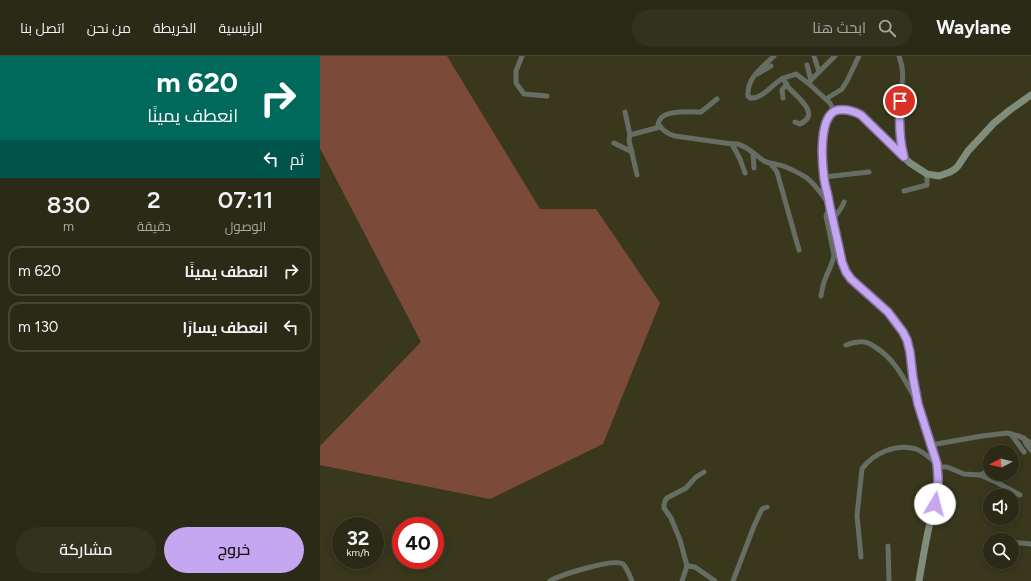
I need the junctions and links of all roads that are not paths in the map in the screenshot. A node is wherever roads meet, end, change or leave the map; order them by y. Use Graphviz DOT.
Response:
graph roads {
  1 [pos="522,56"];
  2 [pos="774,56"];
  3 [pos="814,56"];
  4 [pos="835,56"];
  5 [pos="859,56"];
  6 [pos="899,56"];
  7 [pos="807,65"];
  8 [pos="771,66"];
  9 [pos="819,72"];
  10 [pos="754,75"];
  11 [pos="783,78"];
  12 [pos="809,81"];
  13 [pos="787,84"];
  14 [pos="1031,95"];
  15 [pos="547,96"];
  16 [pos="783,98"];
  17 [pos="717,99"];
  18 [pos="826,99"];
  19 [pos="834,111"];
  20 [pos="625,112"];
  21 [pos="795,122"];
  22 [pos="660,127"];
  23 [pos="630,135"];
  24 [pos="614,142"];
  25 [pos="732,144"];
  26 [pos="632,152"];
  27 [pos="753,154"];
  28 [pos="904,157"];
  29 [pos="771,164"];
  30 [pos="754,168"];
  31 [pos="869,172"];
  32 [pos="745,173"];
  33 [pos="927,174"];
  34 [pos="637,175"];
  35 [pos="824,177"];
  36 [pos="904,191"];
  37 [pos="844,202"];
  38 [pos="830,206"];
  39 [pos="833,219"];
  40 [pos="799,250"];
  41 [pos="821,296"];
  42 [pos="846,345"];
  43 [pos="917,400"];
  44 [pos="1011,434"];
  45 [pos="1024,438"];
  46 [pos="1031,443"];
  47 [pos="932,445"];
  48 [pos="1031,450"];
  49 [pos="1024,452"];
  50 [pos="937,465"];
  51 [pos="704,472"];
  52 [pos="983,474"];
  53 [pos="980,476"];
  54 [pos="1020,495"];
  55 [pos="767,507"];
  56 [pos="1019,543"];
  57 [pos="1031,544"];
  58 [pos="888,546"];
  59 [pos="861,557"];
  60 [pos="686,566"];
  61 [pos="550,581"];
  62 [pos="632,581"];
  63 [pos="682,581"];
  64 [pos="715,581"];
  65 [pos="733,581"];
  66 [pos="889,581"];
  67 [pos="919,581"];
  1 -- 15 [label="street"];
  2 -- 10 [label="street"];
  3 -- 9 [label="street"];
  4 -- 9 [label="street"];
  5 -- 18 [label="street"];
  6 -- 28 [label="street"];
  7 -- 12 [label="street"];
  8 -- 10 [label="street"];
  9 -- 12 [label="street"];
  10 -- 11 [label="street"];
  11 -- 12 [label="street"];
  11 -- 13 [label="street"];
  12 -- 18 [label="street"];
  13 -- 16 [label="street"];
  13 -- 21 [label="street"];
  14 -- 33 [label="street"];
  17 -- 22 [label="street"];
  18 -- 19 [label="street"];
  19 -- 28 [label="street"];
  19 -- 35 [label="street"];
  20 -- 23 [label="street"];
  22 -- 23 [label="street"];
  22 -- 25 [label="street"];
  23 -- 26 [label="street"];
  24 -- 26 [label="street"];
  25 -- 27 [label="street"];
  25 -- 32 [label="street"];
  26 -- 34 [label="street"];
  27 -- 29 [label="street"];
  27 -- 30 [label="street"];
  28 -- 33 [label="street"];
  29 -- 38 [label="street"];
  29 -- 40 [label="street"];
  31 -- 35 [label="street"];
  33 -- 36 [label="street"];
  35 -- 38 [label="street"];
  37 -- 39 [label="street"];
  38 -- 39 [label="street"];
  38 -- 41 [label="street"];
  39 -- 43 [label="street"];
  42 -- 43 [label="street"];
  43 -- 47 [label="street"];
  44 -- 45 [label="street"];
  44 -- 47 [label="street"];
  44 -- 49 [label="street"];
  45 -- 46 [label="street"];
  45 -- 48 [label="street"];
  47 -- 50 [label="street"];
  50 -- 53 [label="street"];
  50 -- 59 [label="street"];
  50 -- 67 [label="street"];
  51 -- 60 [label="street"];
  52 -- 53 [label="street"];
  53 -- 54 [label="street"];
  55 -- 65 [label="street"];
  56 -- 57 [label="street"];
  58 -- 66 [label="street"];
  60 -- 63 [label="street"];
  60 -- 64 [label="street"];
  61 -- 62 [label="street"];
}
